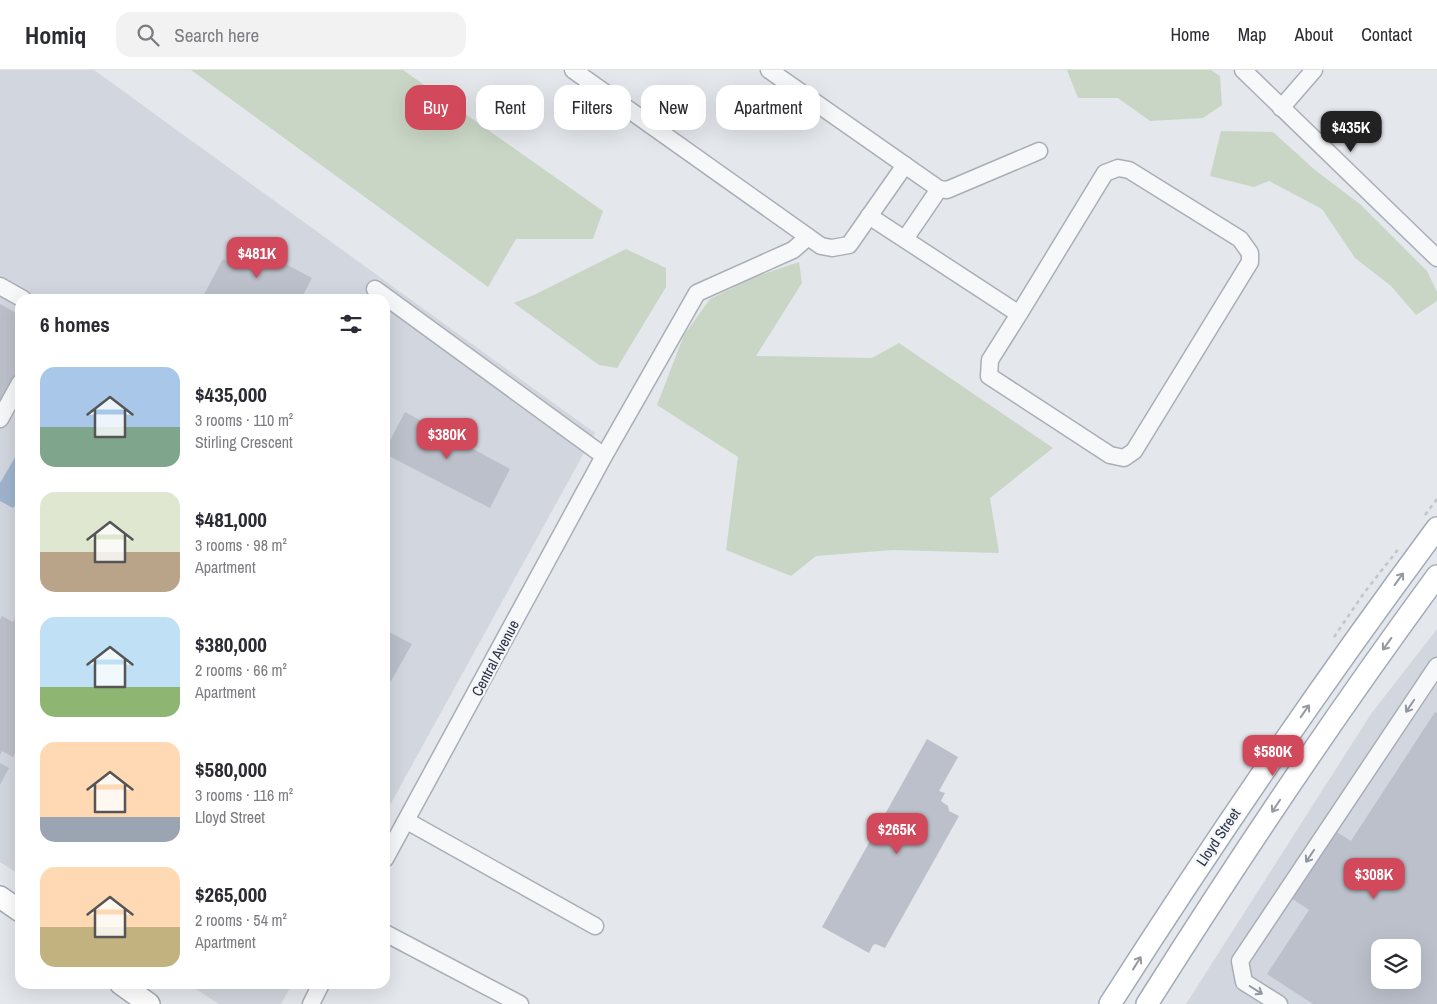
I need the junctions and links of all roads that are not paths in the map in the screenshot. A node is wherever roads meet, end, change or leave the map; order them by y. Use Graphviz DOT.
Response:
graph roads {
  1 [pos="572,70"];
  2 [pos="769,70"];
  3 [pos="1243,70"];
  4 [pos="1314,70"];
  5 [pos="1282,108"];
  6 [pos="1039,152"];
  7 [pos="905,165"];
  8 [pos="939,189"];
  9 [pos="869,216"];
  10 [pos="808,237"];
  11 [pos="905,239"];
  12 [pos="1437,258"];
  13 [pos="0,286"];
  14 [pos="376,289"];
  15 [pos="15,294"];
  16 [pos="383,294"];
  17 [pos="390,299"];
  18 [pos="1020,314"];
  19 [pos="15,392"];
  20 [pos="0,419"];
  21 [pos="604,456"];
  22 [pos="1437,528"];
  23 [pos="1437,576"];
  24 [pos="1437,666"];
  25 [pos="407,821"];
  26 [pos="390,850"];
  27 [pos="0,897"];
  28 [pos="15,908"];
  29 [pos="595,926"];
  30 [pos="390,935"];
  31 [pos="128,989"];
  32 [pos="319,989"];
  33 [pos="149,1004"];
  34 [pos="312,1004"];
  35 [pos="520,1004"];
  36 [pos="1110,1004"];
  37 [pos="1147,1004"];
  38 [pos="1279,1004"];
  1 -- 10 [label="street"];
  2 -- 7 [label="street"];
  3 -- 5 [label="street"];
  4 -- 5 [label="street"];
  5 -- 12 [label="street"];
  6 -- 8 [label="street"];
  7 -- 8 [label="street"];
  7 -- 9 [label="street"];
  8 -- 11 [label="street"];
  9 -- 10 [label="street"];
  9 -- 11 [label="street"];
  10 -- 21 [label="street, Central Avenue"];
  11 -- 18 [label="street"];
  13 -- 15 [label="street"];
  14 -- 16 [label="street"];
  17 -- 21 [label="street"];
  18 -- 18 [label="street"];
  19 -- 20 [label="street"];
  21 -- 25 [label="street, Central Avenue"];
  36 -- 22 [label="main road, Lloyd Street, one-way"];
  23 -- 37 [label="main road, Lloyd Street, one-way"];
  24 -- 38 [label="street, one-way"];
  25 -- 26 [label="street, Central Avenue"];
  25 -- 29 [label="street"];
  27 -- 28 [label="main road"];
  30 -- 35 [label="street"];
  31 -- 33 [label="main road"];
  32 -- 34 [label="street"];
}
